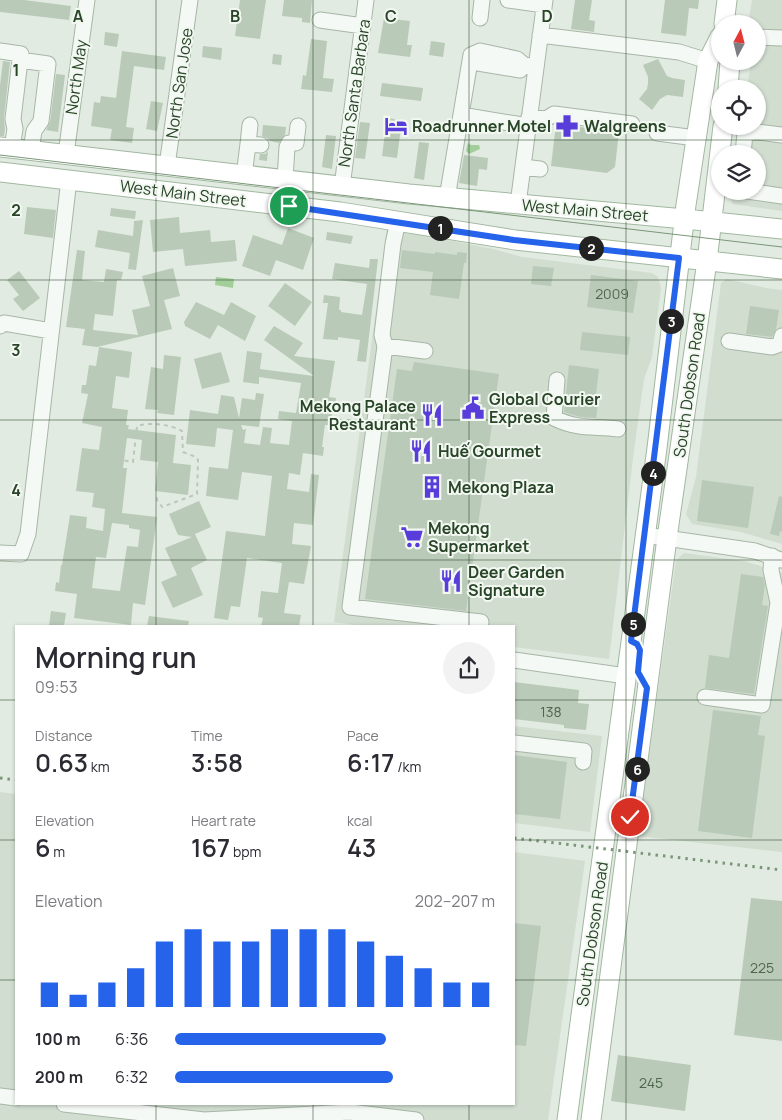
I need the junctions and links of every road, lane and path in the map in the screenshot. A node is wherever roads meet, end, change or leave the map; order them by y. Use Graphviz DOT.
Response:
graph roads {
  1 [pos="87,0"];
  2 [pos="190,0"];
  3 [pos="366,0"];
  4 [pos="482,0"];
  5 [pos="508,0"];
  6 [pos="727,0"];
  7 [pos="545,2"];
  8 [pos="725,15"];
  9 [pos="480,18"];
  10 [pos="320,20"];
  11 [pos="363,26"];
  12 [pos="540,35"];
  13 [pos="766,37"];
  14 [pos="782,38"];
  15 [pos="0,51"];
  16 [pos="21,54"];
  17 [pos="711,55"];
  18 [pos="708,61"];
  19 [pos="530,66"];
  20 [pos="461,115"];
  21 [pos="529,121"];
  22 [pos="632,124"];
  23 [pos="250,125"];
  24 [pos="298,126"];
  25 [pos="657,133"];
  26 [pos="722,135"];
  27 [pos="782,135"];
  28 [pos="696,138"];
  29 [pos="259,145"];
  30 [pos="744,145"];
  31 [pos="6,148"];
  32 [pos="287,149"];
  33 [pos="31,150"];
  34 [pos="66,154"];
  35 [pos="167,166"];
  36 [pos="523,167"];
  37 [pos="540,169"];
  38 [pos="0,172"];
  39 [pos="244,176"];
  40 [pos="285,180"];
  41 [pos="342,187"];
  42 [pos="68,188"];
  43 [pos="766,194"];
  44 [pos="782,196"];
  45 [pos="447,198"];
  46 [pos="518,204"];
  47 [pos="684,219"];
  48 [pos="398,221"];
  49 [pos="712,221"];
  50 [pos="782,229"];
  51 [pos="680,250"];
  52 [pos="708,253"];
  53 [pos="782,269"];
  54 [pos="0,326"];
  55 [pos="51,331"];
  56 [pos="782,336"];
  57 [pos="729,341"];
  58 [pos="385,346"];
  59 [pos="425,351"];
  60 [pos="557,380"];
  61 [pos="618,429"];
  62 [pos="93,455"];
  63 [pos="157,494"];
  64 [pos="645,535"];
  65 [pos="667,538"];
  66 [pos="0,553"];
  67 [pos="777,558"];
  68 [pos="416,620"];
  69 [pos="480,625"];
  70 [pos="631,641"];
  71 [pos="515,660"];
  72 [pos="626,676"];
  73 [pos="647,688"];
  74 [pos="705,698"];
  75 [pos="515,743"];
  76 [pos="583,762"];
  77 [pos="600,876"];
  78 [pos="623,879"];
  79 [pos="0,1096"];
  80 [pos="15,1098"];
  81 [pos="73,1105"];
  82 [pos="416,1120"];
  83 [pos="567,1120"];
  84 [pos="592,1120"];
  1 -- 34 [label="street, North May"];
  2 -- 35 [label="street, North San Jose"];
  3 -- 11 [label="street, North Santa Barbara"];
  4 -- 9 [label="street"];
  5 -- 7 [label="street"];
  6 -- 8 [label="main road"];
  7 -- 12 [label="street"];
  10 -- 11 [label="street"];
  11 -- 41 [label="street, North Santa Barbara"];
  12 -- 18 [label="street"];
  12 -- 19 [label="street"];
  13 -- 14 [label="street"];
  15 -- 16 [label="street"];
  17 -- 18 [label="main road, South Dobson Road"];
  18 -- 28 [label="main road, South Dobson Road"];
  19 -- 20 [label="street"];
  19 -- 21 [label="street"];
  20 -- 21 [label="street"];
  20 -- 45 [label="street"];
  21 -- 22 [label="street"];
  21 -- 36 [label="street"];
  23 -- 29 [label="street"];
  24 -- 32 [label="street"];
  25 -- 28 [label="street"];
  26 -- 49 [label="main road, South Dobson Road"];
  27 -- 30 [label="street"];
  28 -- 47 [label="main road, South Dobson Road"];
  29 -- 32 [label="street"];
  29 -- 39 [label="street"];
  31 -- 33 [label="main road, West Main Street"];
  31 -- 33 [label="street"];
  32 -- 40 [label="street"];
  33 -- 34 [label="main road, West Main Street"];
  34 -- 35 [label="main road, West Main Street"];
  35 -- 39 [label="main road, West Main Street"];
  36 -- 37 [label="street"];
  36 -- 46 [label="street"];
  38 -- 48 [label="main road, West Main Street"];
  39 -- 40 [label="main road, West Main Street"];
  40 -- 41 [label="main road, West Main Street"];
  41 -- 45 [label="main road, West Main Street"];
  42 -- 55 [label="street"];
  43 -- 44 [label="street"];
  45 -- 46 [label="main road, West Main Street"];
  46 -- 47 [label="main road, West Main Street"];
  47 -- 49 [label="main road, West Main Street"];
  47 -- 51 [label="main road, South Dobson Road"];
  48 -- 51 [label="main road, West Main Street"];
  48 -- 58 [label="street"];
  49 -- 50 [label="main road, West Main Street"];
  49 -- 52 [label="main road, South Dobson Road"];
  51 -- 52 [label="main road, West Main Street"];
  51 -- 64 [label="main road, South Dobson Road"];
  52 -- 53 [label="main road, West Main Street"];
  52 -- 65 [label="main road, South Dobson Road"];
  54 -- 55 [label="street"];
  55 -- 66 [label="street"];
  56 -- 57 [label="street"];
  58 -- 59 [label="street"];
  58 -- 68 [label="street"];
  60 -- 61 [label="street"];
  62 -- 63 [label="path"];
  64 -- 65 [label="street"];
  64 -- 70 [label="main road, South Dobson Road"];
  65 -- 67 [label="street"];
  65 -- 73 [label="main road, South Dobson Road"];
  67 -- 74 [label="street"];
  68 -- 69 [label="street"];
  70 -- 72 [label="main road, South Dobson Road"];
  70 -- 73 [label="main road"];
  71 -- 72 [label="street"];
  72 -- 77 [label="main road, South Dobson Road"];
  73 -- 78 [label="main road, South Dobson Road"];
  75 -- 76 [label="street"];
  77 -- 78 [label="street"];
  77 -- 83 [label="main road, South Dobson Road"];
  78 -- 84 [label="main road, South Dobson Road"];
  79 -- 80 [label="street"];
  81 -- 82 [label="street"];
}
